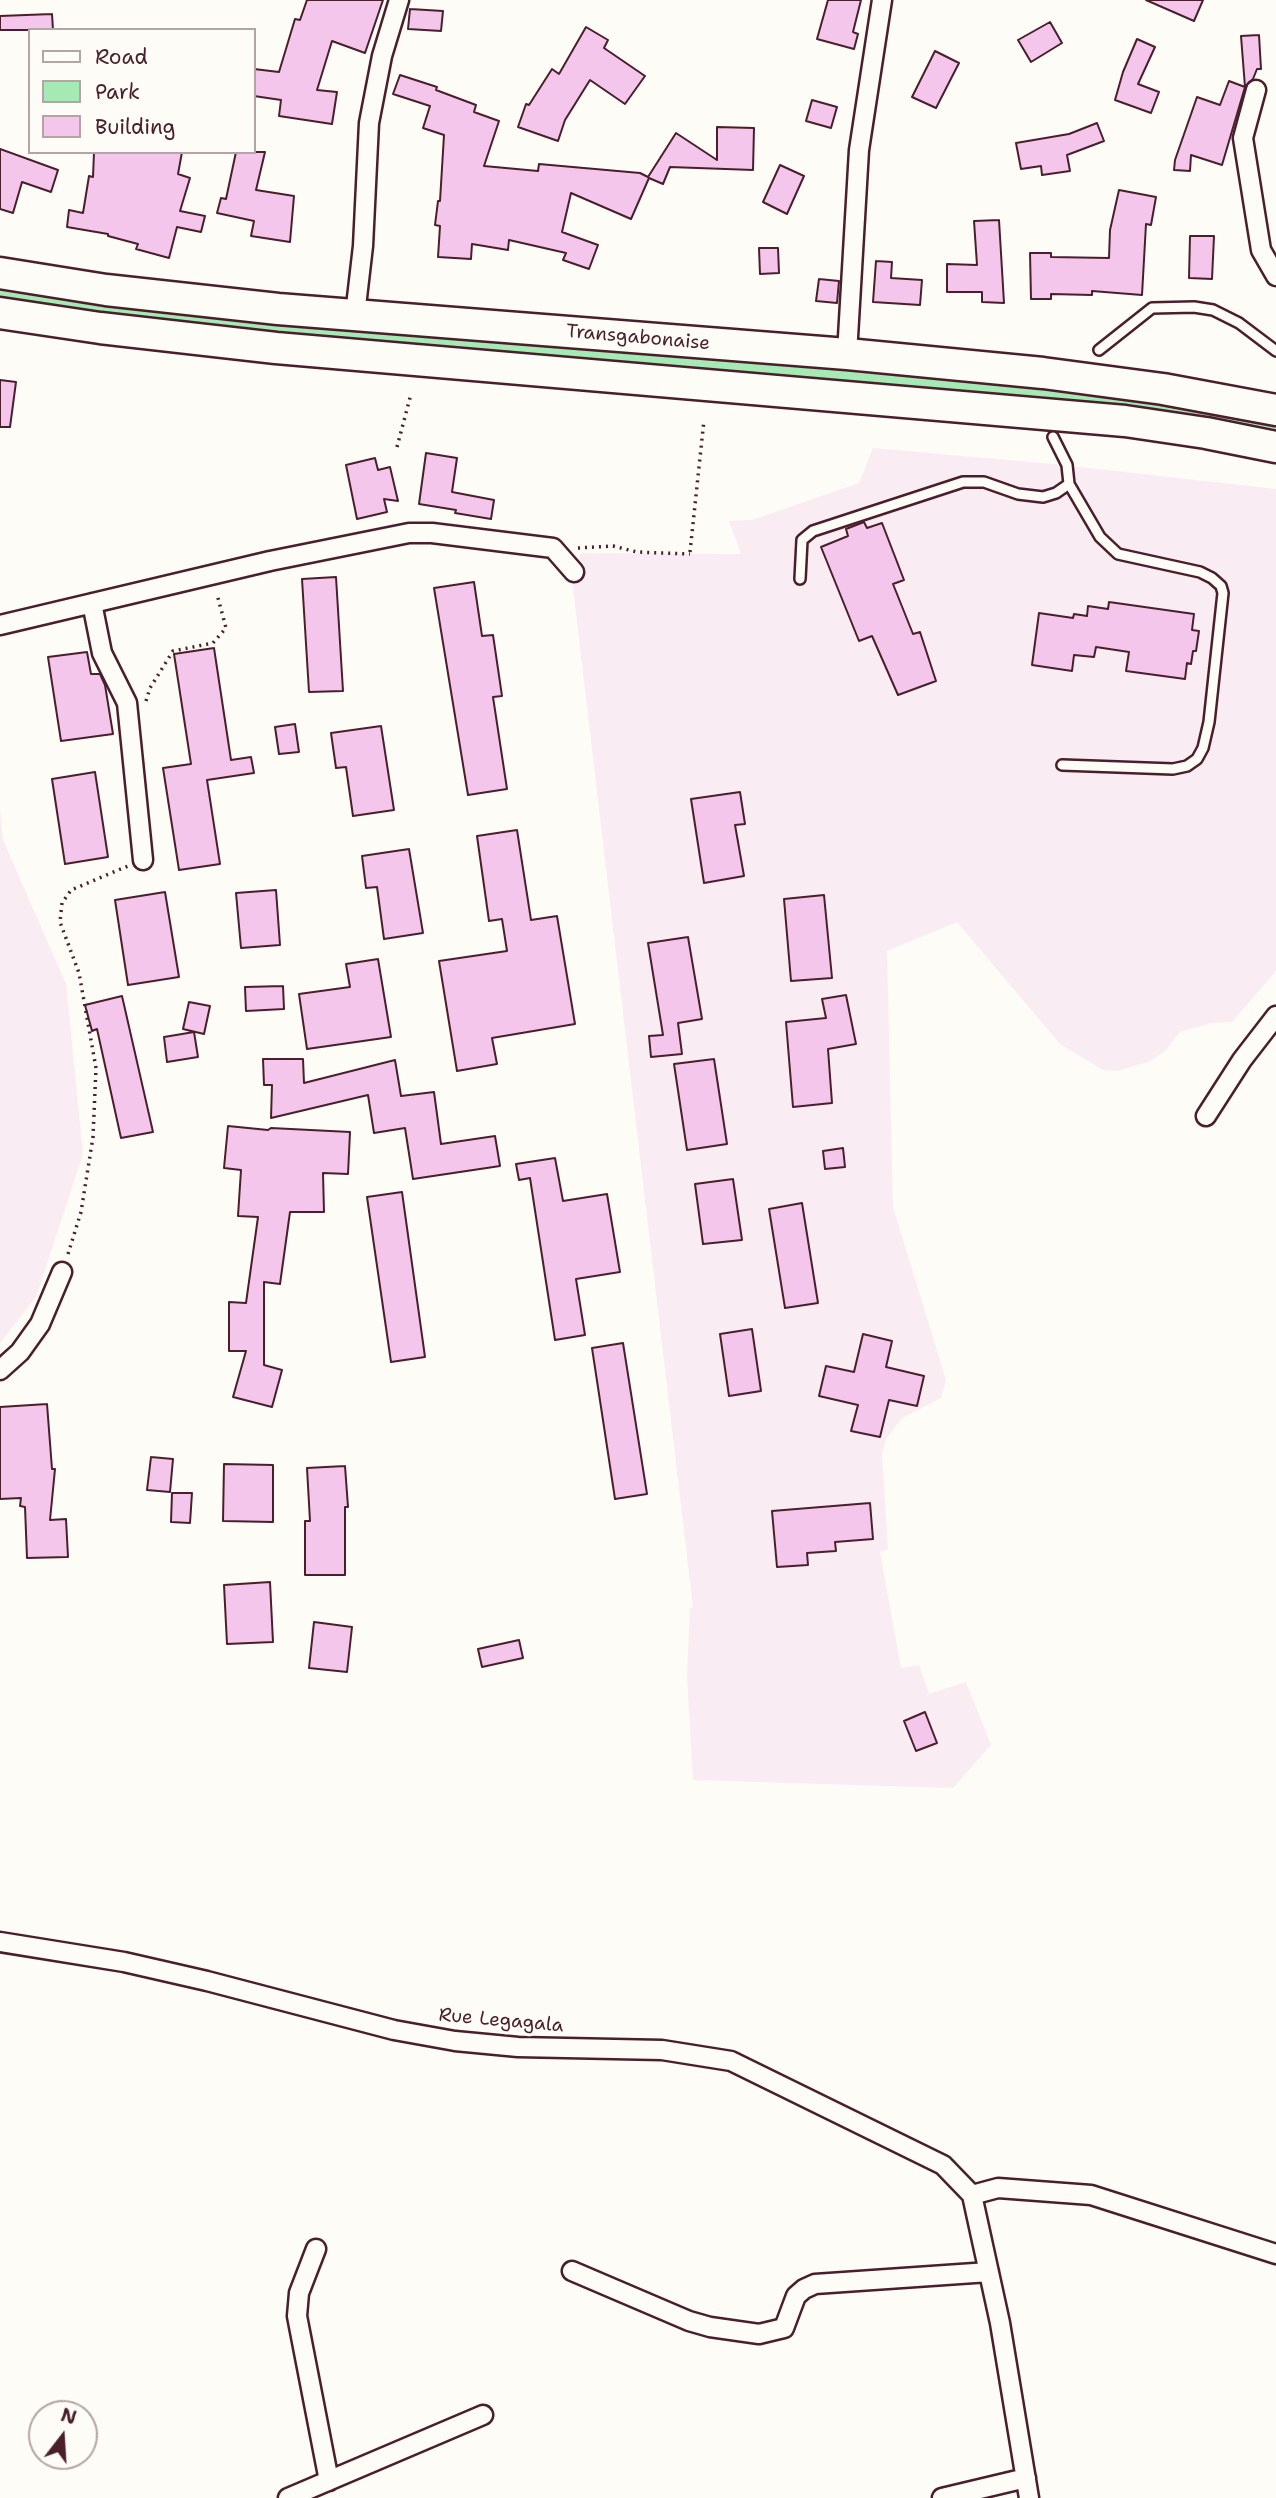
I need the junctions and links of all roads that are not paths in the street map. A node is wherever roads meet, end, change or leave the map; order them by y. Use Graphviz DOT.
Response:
graph roads {
  1 [pos="399,0"];
  2 [pos="882,0"];
  3 [pos="1256,90"];
  4 [pos="0,273"];
  5 [pos="1276,276"];
  6 [pos="0,313"];
  7 [pos="355,315"];
  8 [pos="1099,350"];
  9 [pos="1276,351"];
  10 [pos="847,354"];
  11 [pos="1276,410"];
  12 [pos="1053,437"];
  13 [pos="1276,447"];
  14 [pos="1069,484"];
  15 [pos="574,572"];
  16 [pos="800,579"];
  17 [pos="92,603"];
  18 [pos="0,625"];
  19 [pos="1062,765"];
  20 [pos="143,860"];
  21 [pos="1276,1016"];
  22 [pos="1206,1116"];
  23 [pos="62,1272"];
  24 [pos="0,1370"];
  25 [pos="0,1942"];
  26 [pos="972,2194"];
  27 [pos="316,2249"];
  28 [pos="1276,2254"];
  29 [pos="572,2271"];
  30 [pos="989,2272"];
  31 [pos="483,2415"];
  32 [pos="1026,2478"];
  33 [pos="329,2481"];
  34 [pos="288,2498"];
  35 [pos="942,2498"];
  36 [pos="1029,2498"];
  1 -- 7 [label="street"];
  2 -- 10 [label="street"];
  3 -- 5 [label="street"];
  4 -- 7 [label="highway, Transgabonaise"];
  6 -- 13 [label="highway, Transgabonaise"];
  7 -- 10 [label="highway, Transgabonaise"];
  8 -- 9 [label="lane"];
  10 -- 11 [label="highway, Transgabonaise"];
  12 -- 14 [label="lane"];
  14 -- 16 [label="lane"];
  14 -- 19 [label="lane"];
  15 -- 17 [label="street"];
  17 -- 18 [label="street"];
  17 -- 20 [label="street"];
  21 -- 22 [label="street"];
  23 -- 24 [label="street"];
  25 -- 26 [label="street, Rue Legagala"];
  26 -- 28 [label="street"];
  26 -- 30 [label="street"];
  27 -- 33 [label="street"];
  29 -- 30 [label="street"];
  30 -- 32 [label="street"];
  31 -- 33 [label="street"];
  32 -- 35 [label="street"];
  32 -- 36 [label="street"];
  33 -- 34 [label="street"];
}
